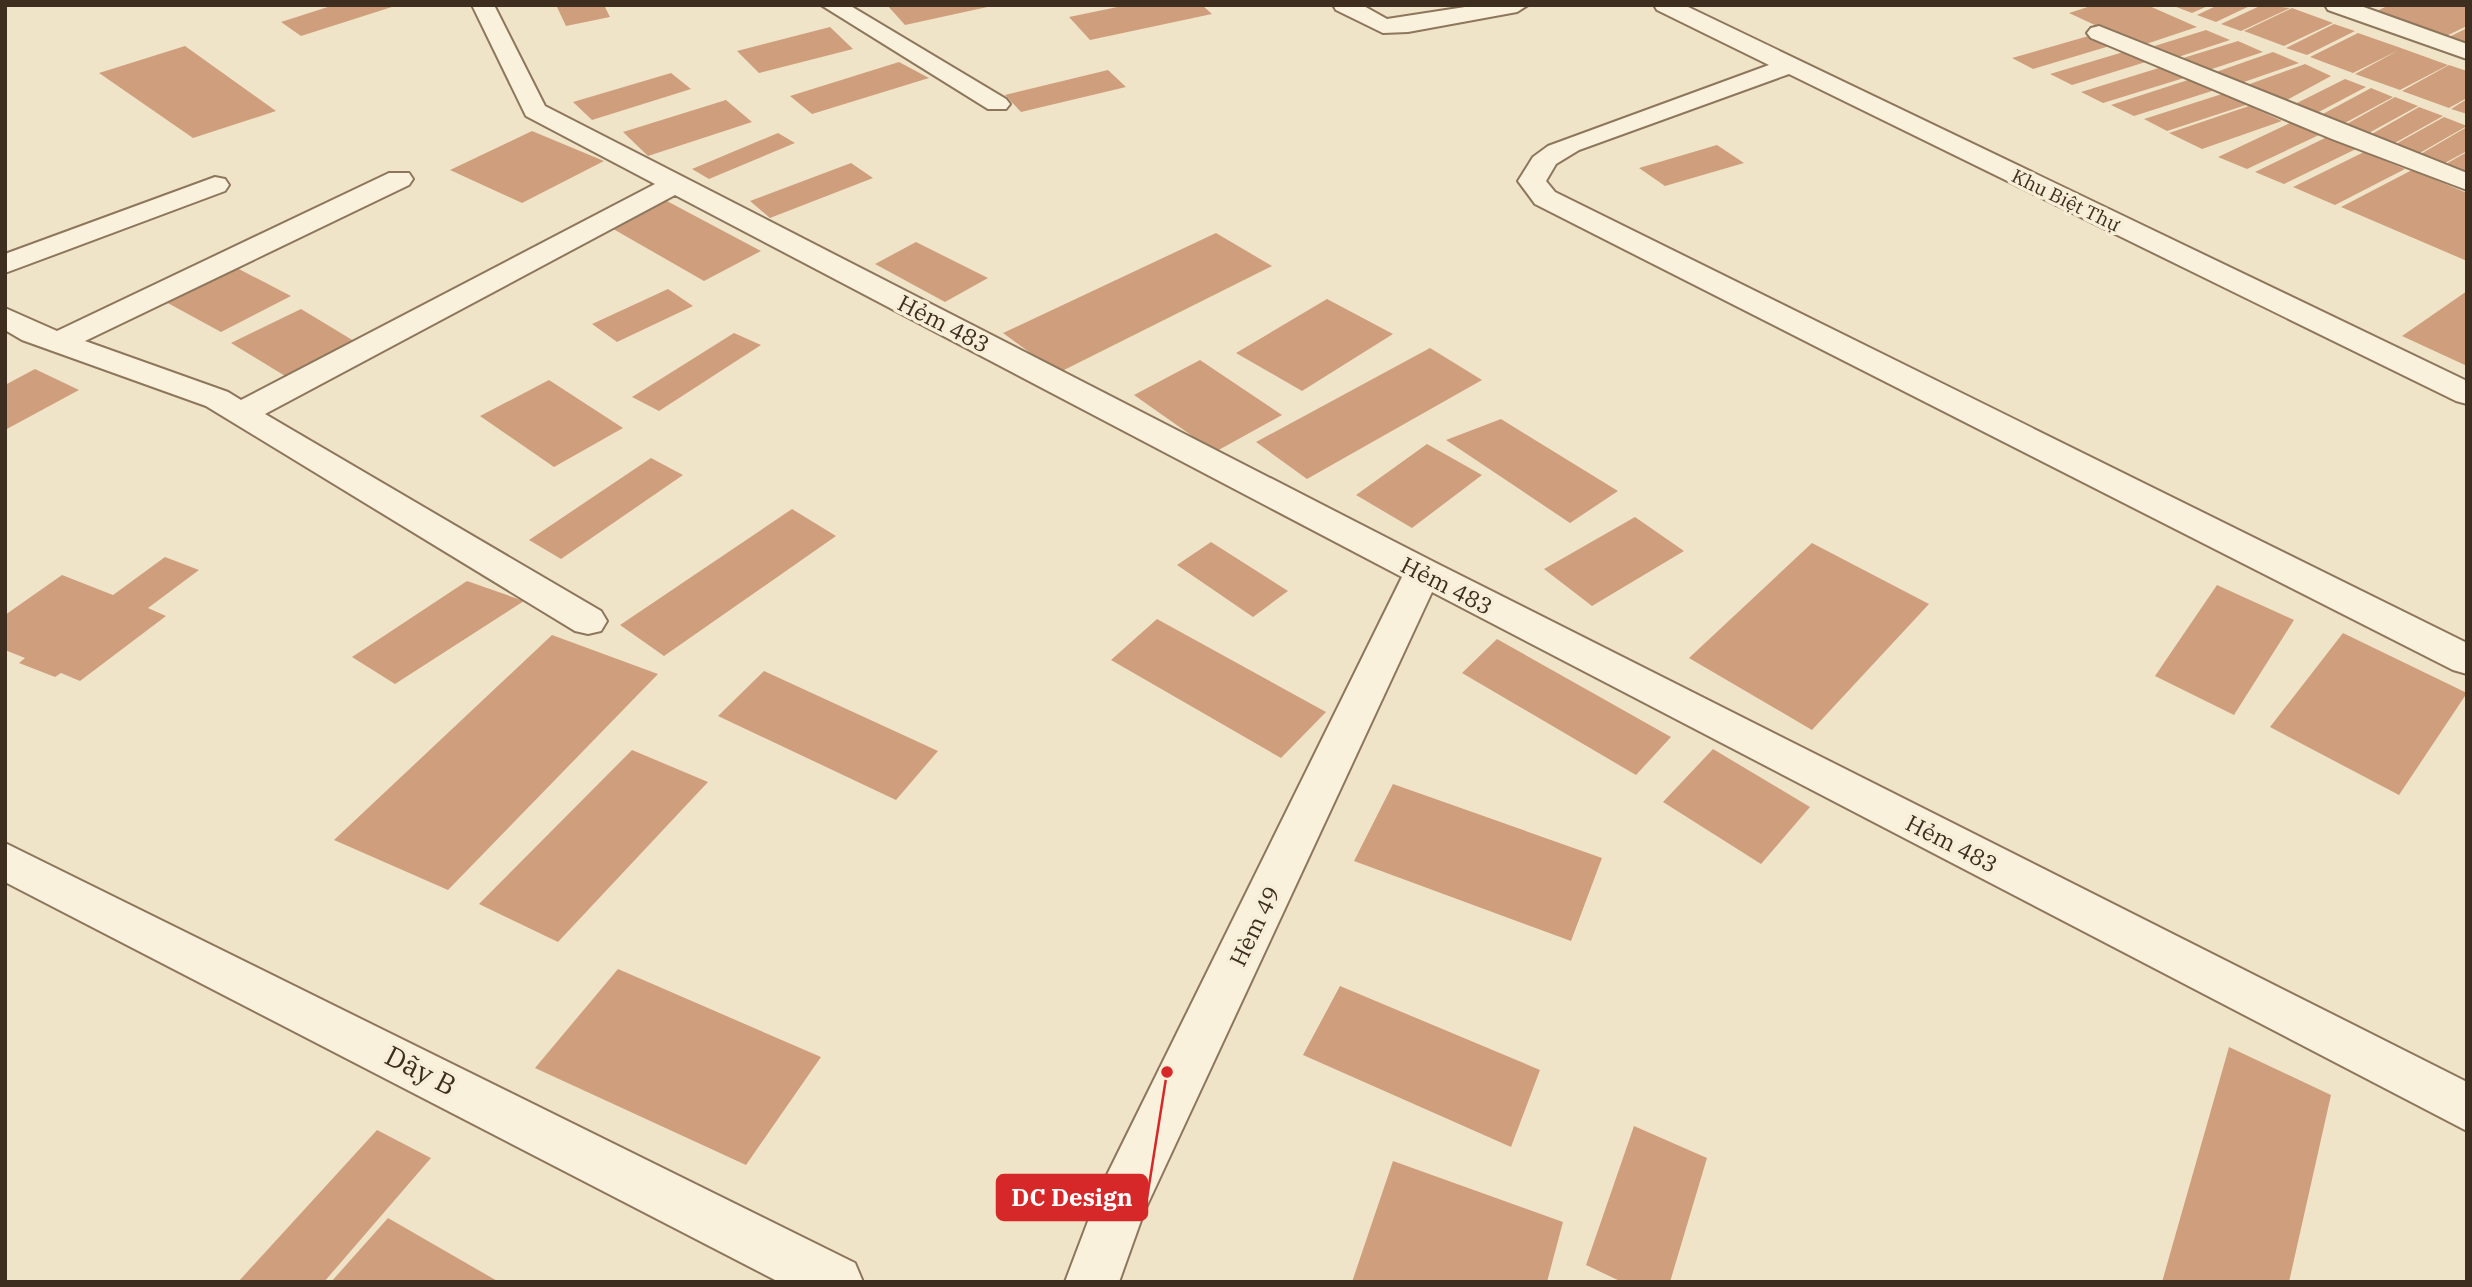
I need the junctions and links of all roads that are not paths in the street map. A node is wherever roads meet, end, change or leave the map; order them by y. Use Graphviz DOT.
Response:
graph roads {
  1 [pos="483,5"];
  2 [pos="832,5"];
  3 [pos="1344,5"];
  4 [pos="1517,5"];
  5 [pos="1665,5"];
  6 [pos="2336,5"];
  7 [pos="2099,33"];
  8 [pos="2467,52"];
  9 [pos="1789,66"];
  10 [pos="997,104"];
  11 [pos="399,179"];
  12 [pos="2467,182"];
  13 [pos="215,184"];
  14 [pos="675,184"];
  15 [pos="5,264"];
  16 [pos="5,317"];
  17 [pos="59,342"];
  18 [pos="2467,394"];
  19 [pos="241,413"];
  20 [pos="1423,572"];
  21 [pos="588,621"];
  22 [pos="2467,660"];
  23 [pos="5,861"];
  24 [pos="2467,1108"];
  25 [pos="836,1282"];
  26 [pos="1092,1282"];
  1 -- 14 [label="street, Hẻm 483"];
  2 -- 10 [label="street"];
  3 -- 4 [label="street"];
  5 -- 9 [label="street, Khu Biệt Thự"];
  6 -- 8 [label="street"];
  7 -- 12 [label="street"];
  9 -- 18 [label="street, Khu Biệt Thự"];
  9 -- 22 [label="street"];
  11 -- 17 [label="street"];
  13 -- 15 [label="street"];
  14 -- 19 [label="street"];
  14 -- 20 [label="street, Hẻm 483"];
  16 -- 17 [label="street"];
  17 -- 19 [label="street"];
  19 -- 21 [label="street"];
  20 -- 24 [label="street, Hẻm 483"];
  20 -- 26 [label="street, Hèm 49"];
  23 -- 25 [label="street, Dãy B"];
}
